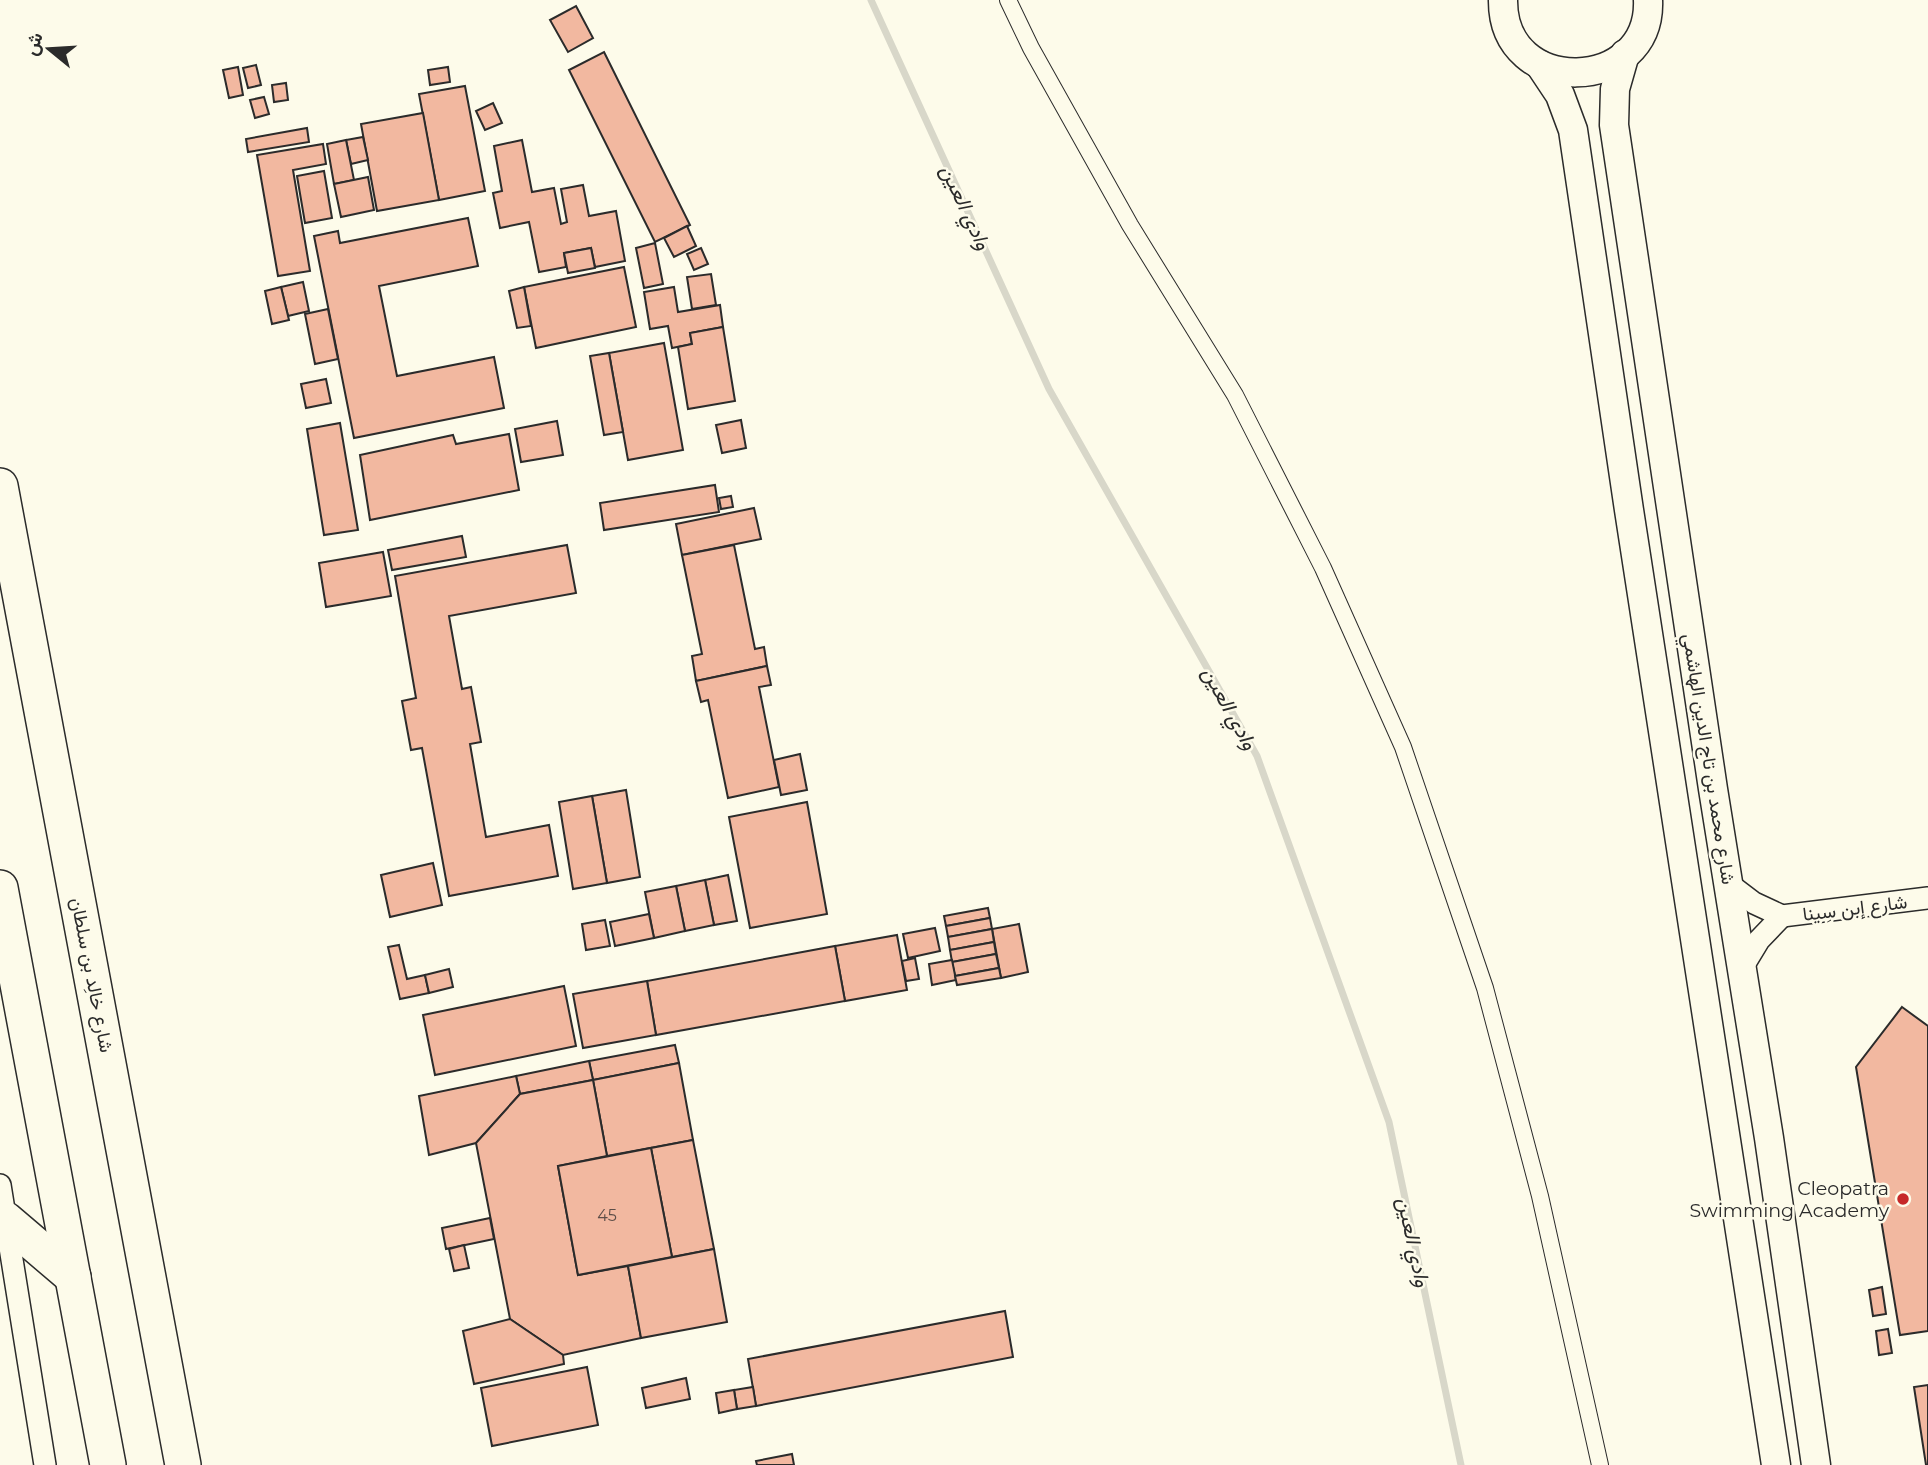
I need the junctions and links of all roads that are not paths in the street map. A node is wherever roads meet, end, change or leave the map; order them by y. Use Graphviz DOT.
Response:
graph roads {
  1 [pos="1008,0"];
  2 [pos="1503,0"];
  3 [pos="1654,2"];
  4 [pos="1625,54"];
  5 [pos="1540,65"];
  6 [pos="0,486"];
  7 [pos="1729,884"];
  8 [pos="0,888"];
  9 [pos="1928,898"];
  10 [pos="1782,916"];
  11 [pos="1742,968"];
  12 [pos="0,1185"];
  13 [pos="6,1220"];
  14 [pos="73,1277"];
  15 [pos="45,1465"];
  16 [pos="108,1465"];
  17 [pos="183,1465"];
  18 [pos="1600,1465"];
  19 [pos="1776,1465"];
  20 [pos="1816,1465"];
  1 -- 18 [label="street"];
  2 -- 5 [label="street"];
  3 -- 4 [label="street"];
  4 -- 5 [label="street"];
  4 -- 7 [label="street, شارع محمد بن تاج الدين الهاشمي"];
  5 -- 19 [label="street"];
  6 -- 17 [label="main road, شارع خالِد بن سلطان"];
  7 -- 10 [label="street, شارع إبن سِينا"];
  7 -- 11 [label="street, شارع محمد بن تاج الدين الهاشمي"];
  8 -- 14 [label="main road"];
  9 -- 10 [label="street, شارع إبن سِينا"];
  10 -- 11 [label="street, شارع إبن سِينا"];
  11 -- 20 [label="street, شارع محمد بن تاج الدين الهاشمي"];
  12 -- 13 [label="street"];
  13 -- 14 [label="main road"];
  13 -- 15 [label="street"];
  14 -- 16 [label="main road"];
}
